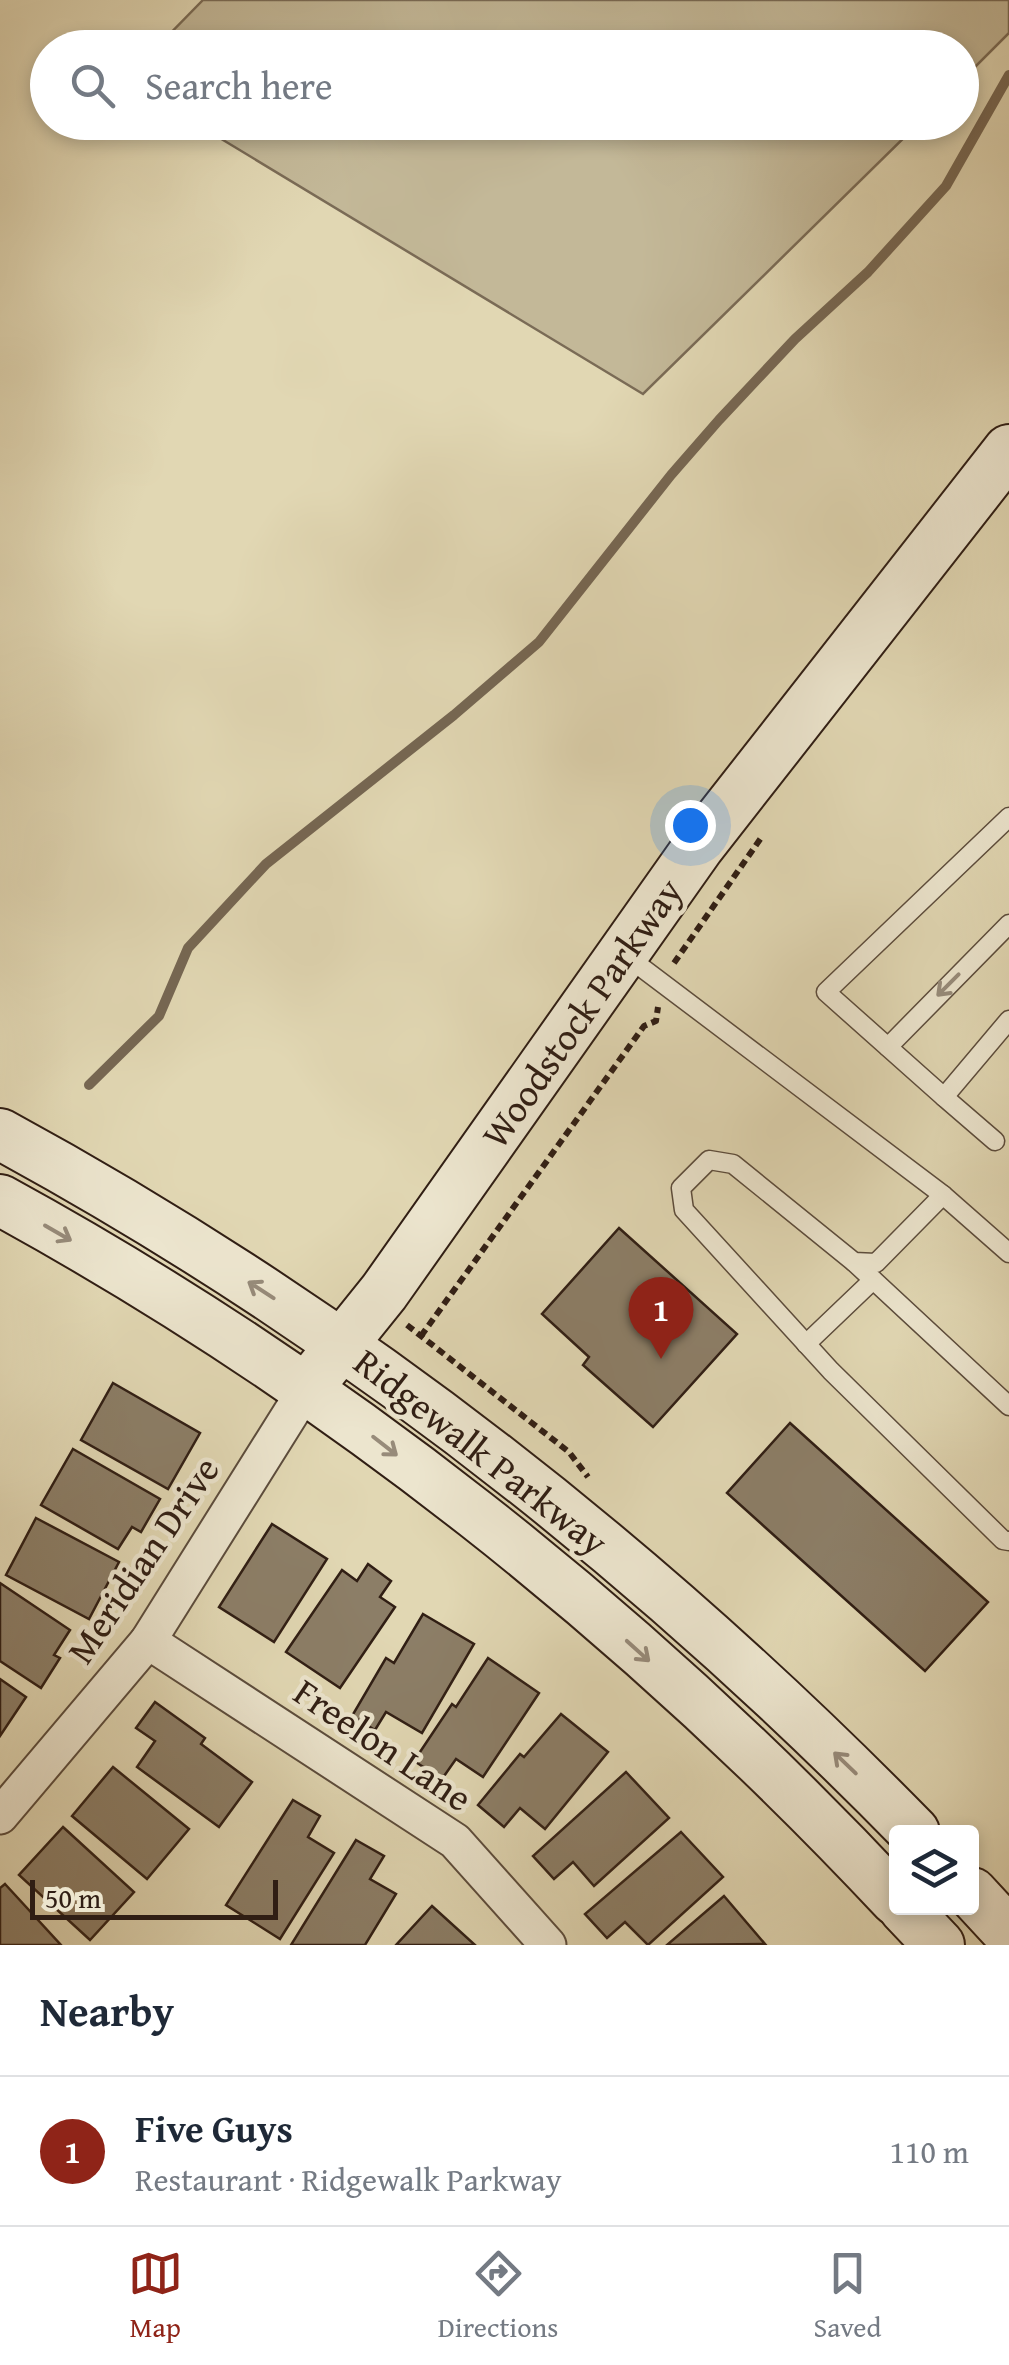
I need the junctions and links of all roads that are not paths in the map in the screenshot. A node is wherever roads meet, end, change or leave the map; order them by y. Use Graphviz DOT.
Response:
graph roads {
  1 [pos="1009,450"];
  2 [pos="1009,817"];
  3 [pos="1009,924"];
  4 [pos="625,955"];
  5 [pos="1009,1020"];
  6 [pos="888,1047"];
  7 [pos="944,1097"];
  8 [pos="0,1134"];
  9 [pos="995,1141"];
  10 [pos="944,1195"];
  11 [pos="0,1200"];
  12 [pos="1009,1252"];
  13 [pos="854,1262"];
  14 [pos="872,1280"];
  15 [pos="806,1344"];
  16 [pos="342,1345"];
  17 [pos="306,1389"];
  18 [pos="1009,1406"];
  19 [pos="1009,1541"];
  20 [pos="148,1641"];
  21 [pos="0,1816"];
  22 [pos="907,1825"];
  23 [pos="889,1893"];
  24 [pos="979,1901"];
  25 [pos="911,1915"];
  26 [pos="1009,1933"];
  27 [pos="548,1945"];
  28 [pos="939,1945"];
  1 -- 4 [label="main road, Woodstock Parkway"];
  2 -- 6 [label="lane"];
  3 -- 6 [label="lane, one-way"];
  4 -- 10 [label="lane"];
  4 -- 16 [label="main road, Woodstock Parkway"];
  5 -- 7 [label="lane"];
  6 -- 7 [label="lane"];
  7 -- 9 [label="lane"];
  16 -- 8 [label="main road, Ridgewalk Parkway, one-way"];
  10 -- 12 [label="lane"];
  10 -- 13 [label="lane"];
  11 -- 17 [label="main road, Ridgewalk Parkway, one-way"];
  13 -- 14 [label="lane"];
  13 -- 15 [label="lane"];
  14 -- 15 [label="lane"];
  14 -- 18 [label="lane"];
  15 -- 19 [label="lane"];
  16 -- 17 [label="main road, Woodstock Parkway"];
  22 -- 16 [label="main road, Ridgewalk Parkway, one-way"];
  17 -- 20 [label="street, Meridian Drive"];
  17 -- 23 [label="main road, Ridgewalk Parkway, one-way"];
  20 -- 21 [label="street, Meridian Drive"];
  20 -- 27 [label="street, Freelon Lane"];
  24 -- 26 [label="main road"];
  25 -- 28 [label="main road"];
}
